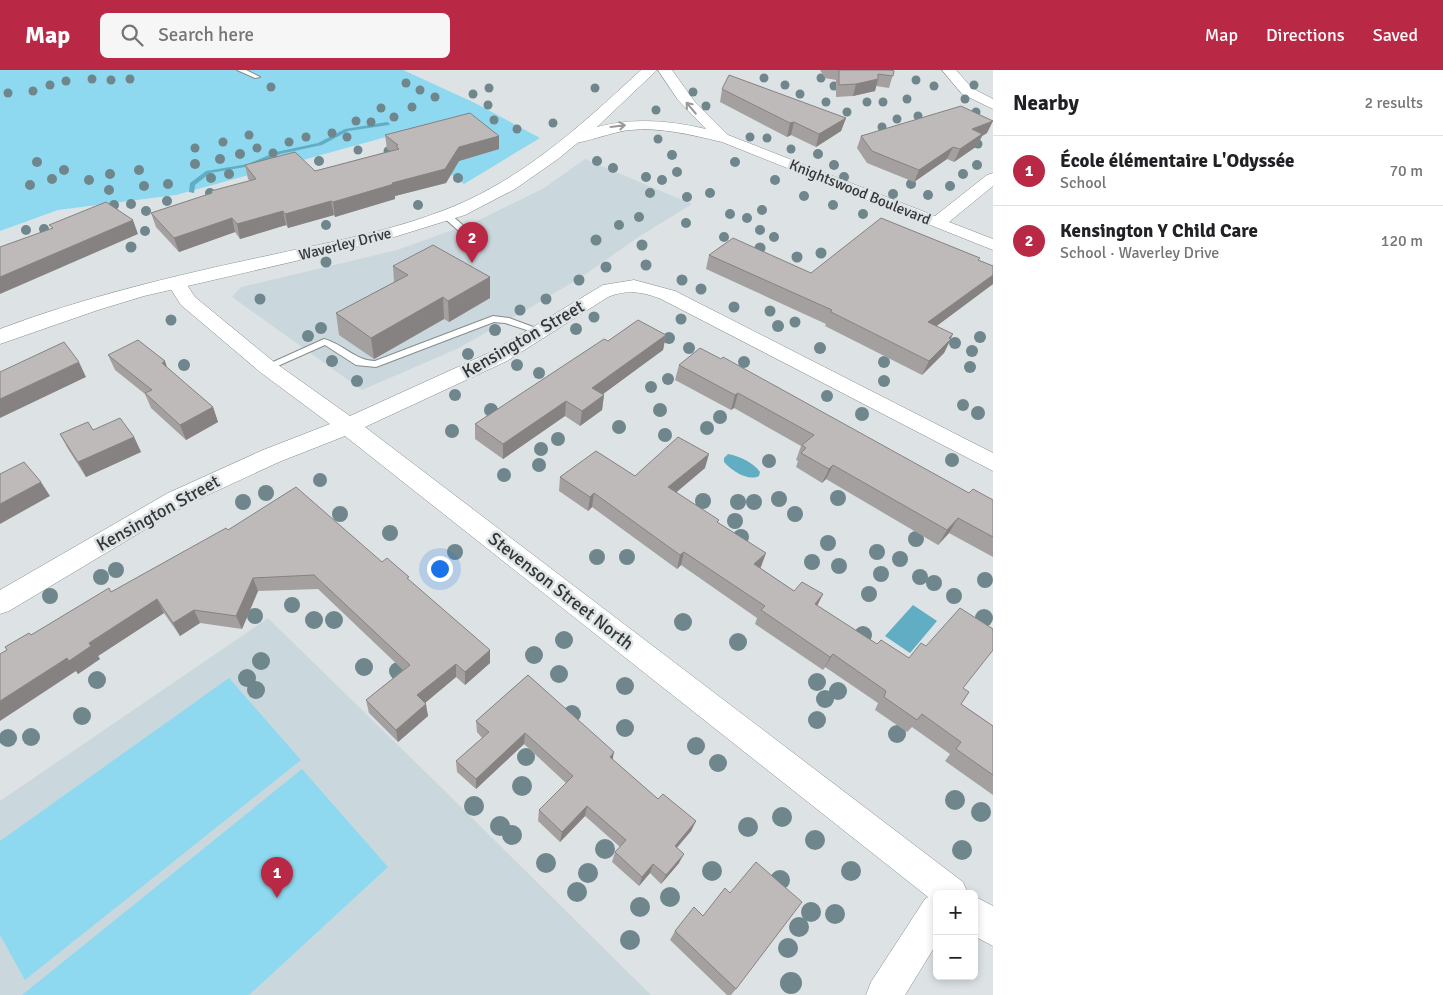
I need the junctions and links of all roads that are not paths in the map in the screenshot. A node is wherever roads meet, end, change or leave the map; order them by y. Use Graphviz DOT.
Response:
graph roads {
  1 [pos="240,70"];
  2 [pos="650,70"];
  3 [pos="665,70"];
  4 [pos="949,70"];
  5 [pos="257,77"];
  6 [pos="993,106"];
  7 [pos="727,139"];
  8 [pos="572,140"];
  9 [pos="993,178"];
  10 [pos="444,214"];
  11 [pos="937,223"];
  12 [pos="473,239"];
  13 [pos="993,245"];
  14 [pos="176,283"];
  15 [pos="539,331"];
  16 [pos="0,336"];
  17 [pos="268,367"];
  18 [pos="348,426"];
  19 [pos="993,463"];
  20 [pos="0,603"];
  21 [pos="936,890"];
  22 [pos="978,916"];
  23 [pos="933,918"];
  24 [pos="993,929"];
  25 [pos="884,995"];
  1 -- 5 [label="lane"];
  2 -- 8 [label="street, Waverley Drive"];
  7 -- 3 [label="street, Knightswood Boulevard, one-way"];
  4 -- 6 [label="street"];
  8 -- 7 [label="street, Knightswood Boulevard, one-way"];
  7 -- 11 [label="street, Knightswood Boulevard"];
  8 -- 10 [label="street, Waverley Drive"];
  9 -- 11 [label="street"];
  10 -- 12 [label="lane"];
  10 -- 14 [label="street, Waverley Drive"];
  11 -- 13 [label="street, Knightswood Boulevard"];
  14 -- 16 [label="street, Waverley Drive"];
  14 -- 17 [label="street, Stevenson Street North"];
  15 -- 17 [label="lane"];
  15 -- 18 [label="street, Kensington Street"];
  15 -- 19 [label="street, Kensington Street"];
  17 -- 18 [label="street, Stevenson Street North"];
  18 -- 20 [label="street, Kensington Street"];
  18 -- 21 [label="street, Stevenson Street North"];
  22 -- 24 [label="street"];
  23 -- 25 [label="street"];
}
